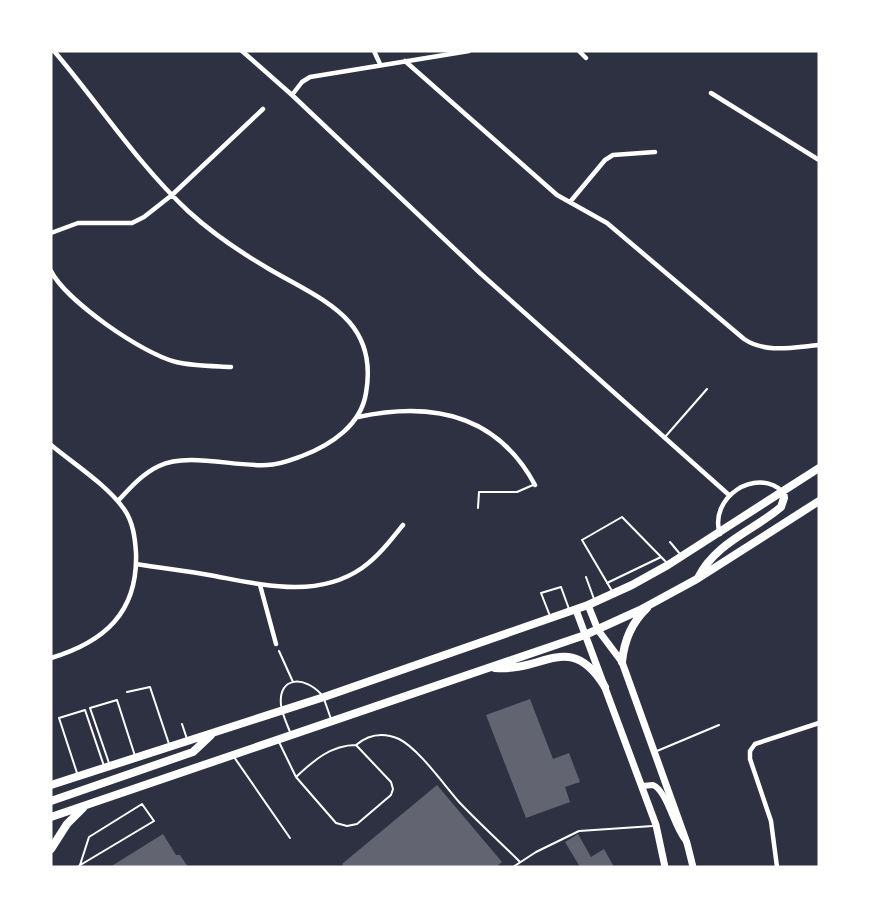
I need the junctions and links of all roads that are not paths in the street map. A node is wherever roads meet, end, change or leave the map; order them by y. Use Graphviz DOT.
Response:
graph roads {
  1 [pos="54,51"];
  2 [pos="242,51"];
  3 [pos="374,51"];
  4 [pos="470,51"];
  5 [pos="579,51"];
  6 [pos="586,58"];
  7 [pos="405,61"];
  8 [pos="380,64"];
  9 [pos="711,93"];
  10 [pos="292,95"];
  11 [pos="263,109"];
  12 [pos="655,152"];
  13 [pos="819,160"];
  14 [pos="172,195"];
  15 [pos="570,202"];
  16 [pos="51,233"];
  17 [pos="51,271"];
  18 [pos="819,345"];
  19 [pos="231,367"];
  20 [pos="707,389"];
  21 [pos="358,417"];
  22 [pos="665,437"];
  23 [pos="51,445"];
  24 [pos="819,468"];
  25 [pos="535,485"];
  26 [pos="783,492"];
  27 [pos="729,495"];
  28 [pos="118,501"];
  29 [pos="819,501"];
  30 [pos="478,508"];
  31 [pos="404,525"];
  32 [pos="720,534"];
  33 [pos="670,542"];
  34 [pos="661,557"];
  35 [pos="682,557"];
  36 [pos="136,564"];
  37 [pos="668,565"];
  38 [pos="633,570"];
  39 [pos="586,577"];
  40 [pos="697,579"];
  41 [pos="639,581"];
  42 [pos="607,583"];
  43 [pos="260,585"];
  44 [pos="613,594"];
  45 [pos="665,596"];
  46 [pos="592,604"];
  47 [pos="573,611"];
  48 [pos="551,619"];
  49 [pos="598,630"];
  50 [pos="585,635"];
  51 [pos="276,644"];
  52 [pos="279,651"];
  53 [pos="51,658"];
  54 [pos="622,663"];
  55 [pos="491,668"];
  56 [pos="292,682"];
  57 [pos="605,687"];
  58 [pos="127,692"];
  59 [pos="324,697"];
  60 [pos="282,710"];
  61 [pos="332,722"];
  62 [pos="819,723"];
  63 [pos="182,724"];
  64 [pos="719,725"];
  65 [pos="212,734"];
  66 [pos="291,735"];
  67 [pos="278,739"];
  68 [pos="188,741"];
  69 [pos="356,745"];
  70 [pos="170,747"];
  71 [pos="654,752"];
  72 [pos="232,755"];
  73 [pos="136,758"];
  74 [pos="107,767"];
  75 [pos="78,776"];
  76 [pos="296,777"];
  77 [pos="51,785"];
  78 [pos="642,786"];
  79 [pos="51,801"];
  80 [pos="88,805"];
  81 [pos="51,817"];
  82 [pos="656,825"];
  83 [pos="290,838"];
  84 [pos="687,843"];
  85 [pos="51,849"];
  86 [pos="520,862"];
  87 [pos="78,866"];
  88 [pos="513,867"];
  89 [pos="665,867"];
  90 [pos="693,867"];
  91 [pos="777,867"];
  1 -- 14 [label="street"];
  2 -- 10 [label="street"];
  3 -- 8 [label="street"];
  4 -- 7 [label="street"];
  5 -- 6 [label="street"];
  7 -- 8 [label="street"];
  7 -- 15 [label="street"];
  8 -- 10 [label="street"];
  9 -- 13 [label="street"];
  10 -- 22 [label="street"];
  11 -- 14 [label="street"];
  12 -- 15 [label="street"];
  14 -- 16 [label="street"];
  14 -- 21 [label="street"];
  15 -- 18 [label="street"];
  17 -- 19 [label="street"];
  20 -- 22 [label="lane"];
  21 -- 25 [label="street"];
  21 -- 28 [label="street"];
  22 -- 27 [label="street"];
  23 -- 28 [label="street"];
  24 -- 26 [label="main road"];
  25 -- 30 [label="lane"];
  26 -- 27 [label="street"];
  26 -- 32 [label="main road"];
  26 -- 40 [label="main road"];
  27 -- 32 [label="street"];
  28 -- 36 [label="street"];
  29 -- 40 [label="main road"];
  31 -- 43 [label="street"];
  32 -- 35 [label="main road"];
  33 -- 35 [label="lane"];
  34 -- 37 [label="lane"];
  34 -- 38 [label="lane"];
  34 -- 42 [label="lane"];
  35 -- 37 [label="main road"];
  36 -- 43 [label="street"];
  36 -- 53 [label="street"];
  37 -- 41 [label="main road"];
  38 -- 41 [label="lane"];
  38 -- 42 [label="lane"];
  39 -- 46 [label="lane"];
  40 -- 45 [label="main road"];
  41 -- 44 [label="main road"];
  42 -- 44 [label="lane"];
  43 -- 51 [label="street"];
  44 -- 46 [label="main road"];
  45 -- 49 [label="main road"];
  45 -- 54 [label="main road"];
  46 -- 47 [label="main road"];
  46 -- 49 [label="main road"];
  47 -- 48 [label="main road"];
  47 -- 48 [label="lane"];
  47 -- 50 [label="main road"];
  48 -- 59 [label="main road"];
  49 -- 50 [label="main road"];
  49 -- 54 [label="main road"];
  50 -- 55 [label="main road"];
  50 -- 57 [label="main road"];
  52 -- 56 [label="lane"];
  54 -- 71 [label="main road"];
  55 -- 57 [label="main road"];
  55 -- 61 [label="main road"];
  56 -- 59 [label="lane"];
  56 -- 60 [label="lane"];
  57 -- 78 [label="main road"];
  58 -- 70 [label="lane"];
  59 -- 60 [label="main road"];
  59 -- 61 [label="lane"];
  60 -- 65 [label="main road"];
  60 -- 66 [label="lane"];
  61 -- 66 [label="main road"];
  62 -- 91 [label="street"];
  63 -- 68 [label="lane"];
  64 -- 71 [label="lane"];
  65 -- 68 [label="main road"];
  65 -- 79 [label="main road"];
  66 -- 67 [label="main road"];
  67 -- 72 [label="main road"];
  67 -- 76 [label="lane"];
  68 -- 70 [label="main road"];
  69 -- 76 [label="lane"];
  69 -- 76 [label="lane"];
  69 -- 86 [label="lane"];
  70 -- 73 [label="main road"];
  71 -- 84 [label="main road"];
  72 -- 80 [label="main road"];
  72 -- 83 [label="lane"];
  73 -- 74 [label="main road"];
  73 -- 74 [label="lane"];
  74 -- 75 [label="main road"];
  74 -- 75 [label="lane"];
  75 -- 77 [label="main road"];
  78 -- 82 [label="main road"];
  78 -- 84 [label="street"];
  80 -- 81 [label="main road"];
  80 -- 85 [label="main road"];
  82 -- 86 [label="lane"];
  82 -- 89 [label="main road"];
  84 -- 90 [label="main road"];
  86 -- 88 [label="lane"];
  87 -- 87 [label="lane"];
}
